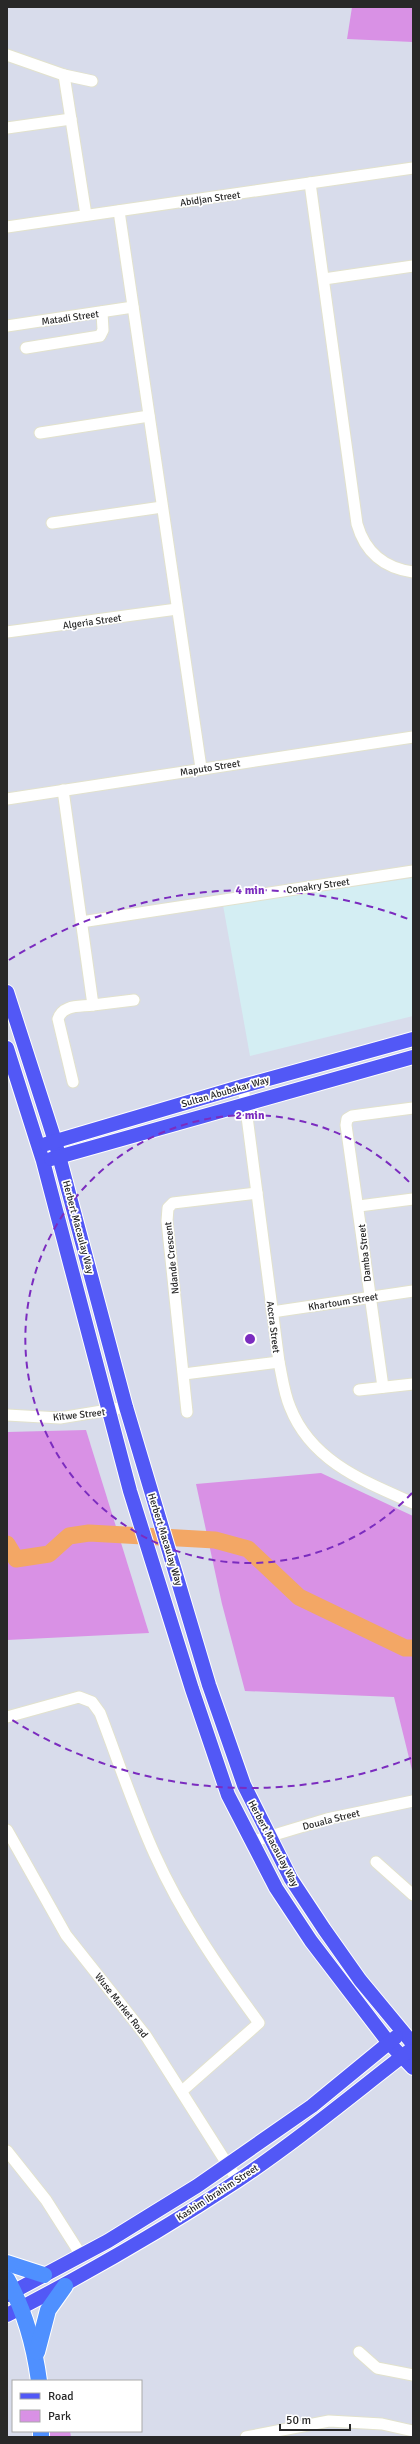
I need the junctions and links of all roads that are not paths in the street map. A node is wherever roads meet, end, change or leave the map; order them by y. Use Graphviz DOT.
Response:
graph roads {
  1 [pos="7,55"];
  2 [pos="64,75"];
  3 [pos="92,81"];
  4 [pos="71,119"];
  5 [pos="7,128"];
  6 [pos="413,168"];
  7 [pos="310,183"];
  8 [pos="118,211"];
  9 [pos="86,215"];
  10 [pos="7,227"];
  11 [pos="413,266"];
  12 [pos="324,279"];
  13 [pos="133,307"];
  14 [pos="102,312"];
  15 [pos="7,326"];
  16 [pos="26,348"];
  17 [pos="149,416"];
  18 [pos="40,433"];
  19 [pos="162,507"];
  20 [pos="52,523"];
  21 [pos="413,572"];
  22 [pos="178,609"];
  23 [pos="7,632"];
  24 [pos="413,736"];
  25 [pos="201,768"];
  26 [pos="63,790"];
  27 [pos="7,799"];
  28 [pos="413,871"];
  29 [pos="81,922"];
  30 [pos="7,992"];
  31 [pos="134,1000"];
  32 [pos="93,1005"];
  33 [pos="413,1039"];
  34 [pos="7,1048"];
  35 [pos="413,1057"];
  36 [pos="73,1082"];
  37 [pos="243,1086"];
  38 [pos="246,1103"];
  39 [pos="413,1108"];
  40 [pos="55,1141"];
  41 [pos="38,1146"];
  42 [pos="60,1156"];
  43 [pos="42,1161"];
  44 [pos="257,1193"];
  45 [pos="413,1199"];
  46 [pos="359,1206"];
  47 [pos="413,1291"];
  48 [pos="369,1297"];
  49 [pos="272,1312"];
  50 [pos="279,1362"];
  51 [pos="184,1374"];
  52 [pos="413,1384"];
  53 [pos="383,1387"];
  54 [pos="359,1390"];
  55 [pos="126,1407"];
  56 [pos="107,1411"];
  57 [pos="187,1412"];
  58 [pos="7,1415"];
  59 [pos="413,1503"];
  60 [pos="7,1717"];
  61 [pos="413,1801"];
  62 [pos="7,1830"];
  63 [pos="268,1836"];
  64 [pos="251,1842"];
  65 [pos="376,1862"];
  66 [pos="413,1895"];
  67 [pos="402,2032"];
  68 [pos="389,2043"];
  69 [pos="413,2044"];
  70 [pos="413,2048"];
  71 [pos="401,2057"];
  72 [pos="413,2068"];
  73 [pos="182,2091"];
  74 [pos="7,2151"];
  75 [pos="229,2164"];
  76 [pos="238,2180"];
  77 [pos="81,2255"];
  78 [pos="7,2263"];
  79 [pos="44,2275"];
  80 [pos="65,2286"];
  81 [pos="9,2288"];
  82 [pos="22,2307"];
  83 [pos="7,2315"];
  84 [pos="359,2352"];
  85 [pos="36,2355"];
  86 [pos="413,2375"];
  87 [pos="39,2380"];
  88 [pos="413,2431"];
  89 [pos="246,2437"];
  1 -- 2 [label="street"];
  2 -- 3 [label="street"];
  2 -- 4 [label="street"];
  4 -- 5 [label="street"];
  4 -- 9 [label="street"];
  6 -- 7 [label="street, Abidjan Street"];
  7 -- 8 [label="street, Abidjan Street"];
  7 -- 12 [label="street"];
  8 -- 9 [label="street, Abidjan Street"];
  8 -- 13 [label="street"];
  9 -- 10 [label="street, Abidjan Street"];
  11 -- 12 [label="street"];
  12 -- 21 [label="street"];
  13 -- 14 [label="street, Matadi Street"];
  13 -- 17 [label="street"];
  14 -- 15 [label="street, Matadi Street"];
  14 -- 16 [label="street"];
  17 -- 18 [label="street"];
  17 -- 19 [label="street"];
  19 -- 20 [label="street"];
  19 -- 22 [label="street"];
  22 -- 23 [label="street, Algeria Street"];
  22 -- 25 [label="street"];
  24 -- 25 [label="street, Maputo Street"];
  25 -- 26 [label="street, Maputo Street"];
  26 -- 27 [label="street, Maputo Street"];
  26 -- 29 [label="street"];
  28 -- 29 [label="street, Conakry Street"];
  29 -- 32 [label="street"];
  30 -- 40 [label="main road, Herbert Macaulay Way"];
  31 -- 32 [label="street"];
  32 -- 36 [label="street"];
  33 -- 37 [label="main road, Sultan Abubakar Way"];
  34 -- 41 [label="main road, Herbert Macaulay Way"];
  35 -- 38 [label="main road, Sultan Abubakar Way"];
  37 -- 38 [label="street, Accra Street"];
  37 -- 40 [label="main road, Sultan Abubakar Way"];
  38 -- 42 [label="main road, Sultan Abubakar Way"];
  38 -- 44 [label="street, Accra Street"];
  39 -- 46 [label="street, Damba Street"];
  40 -- 41 [label="main road, Sultan Abubakar Way"];
  40 -- 42 [label="main road, Herbert Macaulay Way"];
  41 -- 43 [label="main road, Herbert Macaulay Way"];
  42 -- 43 [label="main road, Sultan Abubakar Way"];
  42 -- 55 [label="main road, Herbert Macaulay Way"];
  43 -- 56 [label="main road, Herbert Macaulay Way"];
  44 -- 49 [label="street, Accra Street"];
  44 -- 51 [label="street, Ndande Crescent"];
  45 -- 46 [label="street"];
  46 -- 48 [label="street, Damba Street"];
  47 -- 48 [label="street, Khartoum Street"];
  48 -- 49 [label="street, Khartoum Street"];
  48 -- 53 [label="street, Damba Street"];
  49 -- 50 [label="street, Accra Street"];
  50 -- 51 [label="street"];
  50 -- 59 [label="street, Accra Street"];
  51 -- 57 [label="street, Ndande Crescent"];
  52 -- 53 [label="street"];
  53 -- 54 [label="street"];
  55 -- 56 [label="street, Kitwe Street"];
  55 -- 63 [label="main road, Herbert Macaulay Way"];
  56 -- 58 [label="street, Kitwe Street"];
  56 -- 64 [label="main road, Herbert Macaulay Way"];
  60 -- 73 [label="street"];
  61 -- 63 [label="street, Douala Street"];
  62 -- 73 [label="street, Wuse Market Road"];
  63 -- 64 [label="street, Douala Street"];
  63 -- 67 [label="main road, Herbert Macaulay Way"];
  64 -- 68 [label="main road, Herbert Macaulay Way"];
  65 -- 66 [label="street"];
  67 -- 68 [label="main road, Kashim Ibrahim Street"];
  67 -- 69 [label="main road, Herbert Macaulay Way"];
  68 -- 71 [label="main road, Herbert Macaulay Way"];
  68 -- 75 [label="main road, Kashim Ibrahim Street"];
  70 -- 71 [label="main road, Kashim Ibrahim Street"];
  71 -- 72 [label="main road, Herbert Macaulay Way"];
  71 -- 76 [label="main road, Kashim Ibrahim Street"];
  73 -- 75 [label="street, Wuse Market Road"];
  74 -- 77 [label="street"];
  75 -- 76 [label="street, Wuse Market Road"];
  75 -- 77 [label="main road, Kashim Ibrahim Street"];
  76 -- 80 [label="main road, Kashim Ibrahim Street"];
  77 -- 79 [label="main road, Kashim Ibrahim Street"];
  78 -- 79 [label="highway"];
  79 -- 81 [label="main road, Kashim Ibrahim Street"];
  80 -- 82 [label="main road, Kashim Ibrahim Street"];
  80 -- 85 [label="highway"];
  81 -- 82 [label="highway"];
  82 -- 83 [label="main road, Kashim Ibrahim Street"];
  82 -- 85 [label="highway"];
  84 -- 86 [label="street"];
  85 -- 87 [label="highway"];
  88 -- 89 [label="street"];
}
